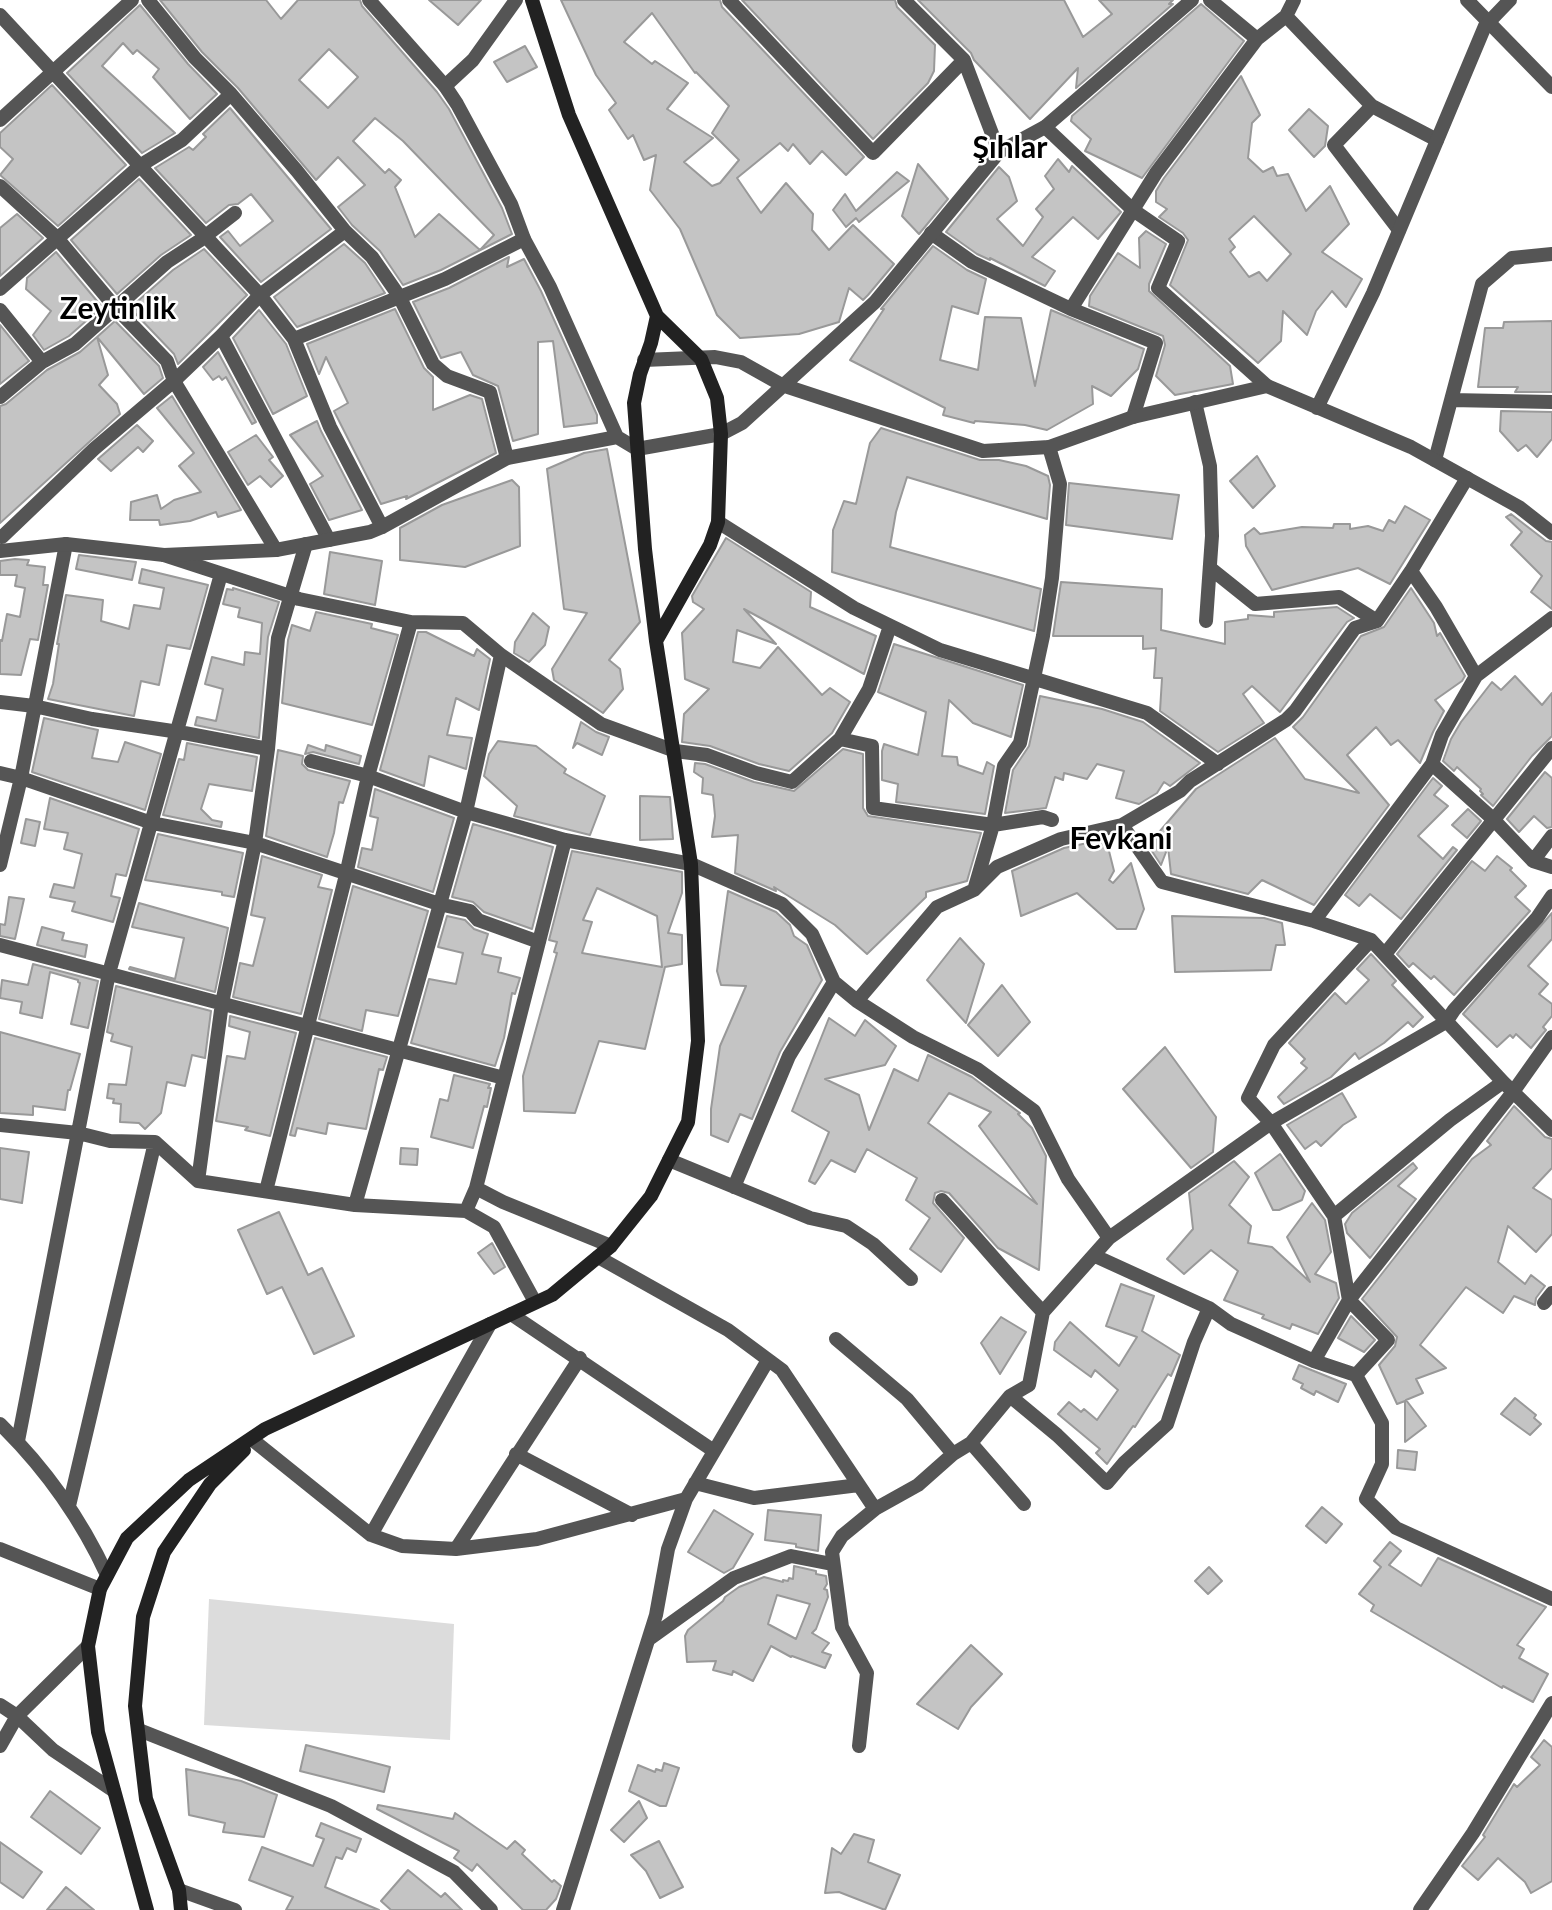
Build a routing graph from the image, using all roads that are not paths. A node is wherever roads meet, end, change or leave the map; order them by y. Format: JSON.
{"nodes":[{"id":1,"x":132,"y":0,"type":"edge"},
{"id":2,"x":148,"y":0,"type":"edge"},
{"id":3,"x":369,"y":0,"type":"edge"},
{"id":4,"x":516,"y":0,"type":"edge"},
{"id":5,"x":533,"y":0,"type":"edge"},
{"id":6,"x":729,"y":0,"type":"edge"},
{"id":7,"x":904,"y":0,"type":"edge"},
{"id":8,"x":1192,"y":0,"type":"edge"},
{"id":9,"x":1210,"y":0,"type":"edge"},
{"id":10,"x":1294,"y":0,"type":"edge"},
{"id":11,"x":1467,"y":0,"type":"edge"},
{"id":12,"x":1510,"y":0,"type":"edge"},
{"id":13,"x":0,"y":15,"type":"edge"},
{"id":14,"x":1286,"y":16,"type":"junction"},
{"id":15,"x":1488,"y":23,"type":"junction"},
{"id":16,"x":1257,"y":39,"type":"junction"},
{"id":17,"x":964,"y":60,"type":"junction"},
{"id":18,"x":51,"y":73,"type":"junction"},
{"id":19,"x":445,"y":86,"type":"junction"},
{"id":20,"x":1552,"y":87,"type":"edge"},
{"id":21,"x":231,"y":94,"type":"junction"},
{"id":22,"x":1372,"y":106,"type":"junction"},
{"id":23,"x":0,"y":120,"type":"edge"},
{"id":24,"x":1045,"y":127,"type":"junction"},
{"id":25,"x":1437,"y":140,"type":"junction"},
{"id":26,"x":999,"y":152,"type":"junction"},
{"id":27,"x":141,"y":165,"type":"junction"},
{"id":28,"x":0,"y":186,"type":"edge"},
{"id":29,"x":1133,"y":210,"type":"junction"},
{"id":30,"x":235,"y":213,"type":"dead end"},
{"id":31,"x":1399,"y":230,"type":"junction"},
{"id":32,"x":345,"y":231,"type":"junction"},
{"id":33,"x":931,"y":233,"type":"junction"},
{"id":34,"x":205,"y":236,"type":"junction"},
{"id":35,"x":57,"y":238,"type":"junction"},
{"id":36,"x":524,"y":239,"type":"junction"},
{"id":37,"x":1552,"y":254,"type":"edge"},
{"id":38,"x":0,"y":289,"type":"edge"},
{"id":39,"x":260,"y":295,"type":"junction"},
{"id":40,"x":399,"y":296,"type":"junction"},
{"id":41,"x":115,"y":307,"type":"junction"},
{"id":42,"x":1071,"y":309,"type":"junction"},
{"id":43,"x":0,"y":310,"type":"edge"},
{"id":44,"x":657,"y":316,"type":"junction"},
{"id":45,"x":221,"y":336,"type":"junction"},
{"id":46,"x":295,"y":339,"type":"junction"},
{"id":47,"x":701,"y":359,"type":"junction"},
{"id":48,"x":644,"y":360,"type":"junction"},
{"id":49,"x":42,"y":362,"type":"junction"},
{"id":50,"x":174,"y":381,"type":"junction"},
{"id":51,"x":782,"y":385,"type":"junction"},
{"id":52,"x":1267,"y":386,"type":"junction"},
{"id":53,"x":0,"y":397,"type":"edge"},
{"id":54,"x":1451,"y":400,"type":"junction"},
{"id":55,"x":1195,"y":401,"type":"junction"},
{"id":56,"x":1552,"y":402,"type":"edge"},
{"id":57,"x":1317,"y":408,"type":"junction"},
{"id":58,"x":1133,"y":417,"type":"junction"},
{"id":59,"x":721,"y":434,"type":"junction"},
{"id":60,"x":617,"y":437,"type":"junction"},
{"id":61,"x":1049,"y":447,"type":"junction"},
{"id":62,"x":637,"y":449,"type":"junction"},
{"id":63,"x":507,"y":458,"type":"junction"},
{"id":64,"x":1435,"y":460,"type":"junction"},
{"id":65,"x":1467,"y":478,"type":"junction"},
{"id":66,"x":718,"y":522,"type":"junction"},
{"id":67,"x":382,"y":527,"type":"junction"},
{"id":68,"x":1552,"y":533,"type":"edge"},
{"id":69,"x":0,"y":540,"type":"edge"},
{"id":70,"x":329,"y":540,"type":"junction"},
{"id":71,"x":66,"y":544,"type":"junction"},
{"id":72,"x":306,"y":544,"type":"junction"},
{"id":73,"x":276,"y":550,"type":"junction"},
{"id":74,"x":163,"y":555,"type":"junction"},
{"id":75,"x":1210,"y":568,"type":"junction"},
{"id":76,"x":1411,"y":571,"type":"junction"},
{"id":77,"x":221,"y":574,"type":"junction"},
{"id":78,"x":289,"y":596,"type":"junction"},
{"id":79,"x":1552,"y":618,"type":"edge"},
{"id":80,"x":1206,"y":621,"type":"dead end"},
{"id":81,"x":1377,"y":621,"type":"junction"},
{"id":82,"x":411,"y":622,"type":"junction"},
{"id":83,"x":890,"y":626,"type":"junction"},
{"id":84,"x":656,"y":641,"type":"junction"},
{"id":85,"x":501,"y":656,"type":"junction"},
{"id":86,"x":1476,"y":676,"type":"junction"},
{"id":87,"x":1035,"y":678,"type":"junction"},
{"id":88,"x":0,"y":702,"type":"edge"},
{"id":89,"x":34,"y":706,"type":"junction"},
{"id":90,"x":178,"y":732,"type":"junction"},
{"id":91,"x":839,"y":739,"type":"junction"},
{"id":92,"x":1552,"y":748,"type":"edge"},
{"id":93,"x":268,"y":749,"type":"junction"},
{"id":94,"x":675,"y":751,"type":"junction"},
{"id":95,"x":311,"y":761,"type":"dead end"},
{"id":96,"x":1218,"y":764,"type":"junction"},
{"id":97,"x":1432,"y":764,"type":"junction"},
{"id":98,"x":0,"y":773,"type":"edge"},
{"id":99,"x":368,"y":776,"type":"junction"},
{"id":100,"x":21,"y":778,"type":"junction"},
{"id":101,"x":466,"y":812,"type":"junction"},
{"id":102,"x":1493,"y":819,"type":"junction"},
{"id":103,"x":1052,"y":820,"type":"dead end"},
{"id":104,"x":152,"y":823,"type":"junction"},
{"id":105,"x":993,"y":825,"type":"junction"},
{"id":106,"x":1122,"y":825,"type":"junction"},
{"id":107,"x":1552,"y":836,"type":"edge"},
{"id":108,"x":565,"y":840,"type":"junction"},
{"id":109,"x":255,"y":843,"type":"junction"},
{"id":110,"x":1533,"y":861,"type":"junction"},
{"id":111,"x":691,"y":864,"type":"junction"},
{"id":112,"x":0,"y":865,"type":"edge"},
{"id":113,"x":1552,"y":867,"type":"edge"},
{"id":114,"x":346,"y":875,"type":"junction"},
{"id":115,"x":974,"y":890,"type":"junction"},
{"id":116,"x":1552,"y":896,"type":"edge"},
{"id":117,"x":439,"y":904,"type":"junction"},
{"id":118,"x":1314,"y":921,"type":"junction"},
{"id":119,"x":1371,"y":940,"type":"junction"},
{"id":120,"x":539,"y":942,"type":"junction"},
{"id":121,"x":0,"y":945,"type":"edge"},
{"id":122,"x":1385,"y":954,"type":"junction"},
{"id":123,"x":109,"y":974,"type":"junction"},
{"id":124,"x":834,"y":982,"type":"junction"},
{"id":125,"x":856,"y":1001,"type":"junction"},
{"id":126,"x":222,"y":1003,"type":"junction"},
{"id":127,"x":1446,"y":1022,"type":"junction"},
{"id":128,"x":307,"y":1026,"type":"junction"},
{"id":129,"x":1552,"y":1037,"type":"edge"},
{"id":130,"x":397,"y":1049,"type":"junction"},
{"id":131,"x":504,"y":1078,"type":"junction"},
{"id":132,"x":1508,"y":1087,"type":"junction"},
{"id":133,"x":1271,"y":1123,"type":"junction"},
{"id":134,"x":0,"y":1125,"type":"edge"},
{"id":135,"x":1552,"y":1130,"type":"edge"},
{"id":136,"x":78,"y":1133,"type":"junction"},
{"id":137,"x":155,"y":1142,"type":"junction"},
{"id":138,"x":669,"y":1160,"type":"junction"},
{"id":139,"x":198,"y":1181,"type":"junction"},
{"id":140,"x":734,"y":1187,"type":"junction"},
{"id":141,"x":477,"y":1188,"type":"junction"},
{"id":142,"x":265,"y":1191,"type":"junction"},
{"id":143,"x":942,"y":1200,"type":"dead end"},
{"id":144,"x":355,"y":1205,"type":"junction"},
{"id":145,"x":466,"y":1211,"type":"junction"},
{"id":146,"x":1334,"y":1216,"type":"junction"},
{"id":147,"x":1109,"y":1238,"type":"junction"},
{"id":148,"x":611,"y":1246,"type":"junction"},
{"id":149,"x":1095,"y":1256,"type":"junction"},
{"id":150,"x":598,"y":1257,"type":"junction"},
{"id":151,"x":911,"y":1279,"type":"dead end"},
{"id":152,"x":1349,"y":1300,"type":"junction"},
{"id":153,"x":535,"y":1303,"type":"junction"},
{"id":154,"x":1209,"y":1308,"type":"junction"},
{"id":155,"x":1043,"y":1312,"type":"junction"},
{"id":156,"x":511,"y":1314,"type":"junction"},
{"id":157,"x":490,"y":1324,"type":"junction"},
{"id":158,"x":836,"y":1339,"type":"dead end"},
{"id":159,"x":580,"y":1358,"type":"junction"},
{"id":160,"x":768,"y":1360,"type":"junction"},
{"id":161,"x":1314,"y":1361,"type":"junction"},
{"id":162,"x":1356,"y":1375,"type":"junction"},
{"id":163,"x":1010,"y":1396,"type":"junction"},
{"id":164,"x":0,"y":1424,"type":"edge"},
{"id":165,"x":265,"y":1429,"type":"junction"},
{"id":166,"x":18,"y":1441,"type":"junction"},
{"id":167,"x":254,"y":1441,"type":"junction"},
{"id":168,"x":971,"y":1443,"type":"junction"},
{"id":169,"x":714,"y":1451,"type":"junction"},
{"id":170,"x":516,"y":1454,"type":"junction"},
{"id":171,"x":953,"y":1454,"type":"junction"},
{"id":172,"x":695,"y":1483,"type":"junction"},
{"id":173,"x":859,"y":1485,"type":"junction"},
{"id":174,"x":686,"y":1499,"type":"junction"},
{"id":175,"x":1024,"y":1504,"type":"dead end"},
{"id":176,"x":69,"y":1506,"type":"junction"},
{"id":177,"x":875,"y":1509,"type":"junction"},
{"id":178,"x":632,"y":1515,"type":"junction"},
{"id":179,"x":371,"y":1535,"type":"junction"},
{"id":180,"x":0,"y":1549,"type":"edge"},
{"id":181,"x":456,"y":1549,"type":"junction"},
{"id":182,"x":832,"y":1564,"type":"junction"},
{"id":183,"x":107,"y":1575,"type":"junction"},
{"id":184,"x":100,"y":1589,"type":"junction"},
{"id":185,"x":1552,"y":1600,"type":"edge"},
{"id":186,"x":649,"y":1639,"type":"junction"},
{"id":187,"x":88,"y":1646,"type":"junction"},
{"id":188,"x":1552,"y":1703,"type":"edge"},
{"id":189,"x":0,"y":1705,"type":"edge"},
{"id":190,"x":17,"y":1716,"type":"junction"},
{"id":191,"x":139,"y":1730,"type":"junction"},
{"id":192,"x":0,"y":1746,"type":"edge"},
{"id":193,"x":859,"y":1746,"type":"dead end"},
{"id":194,"x":114,"y":1791,"type":"junction"},
{"id":195,"x":179,"y":1890,"type":"junction"},
{"id":196,"x":147,"y":1910,"type":"edge"},
{"id":197,"x":181,"y":1910,"type":"edge"},
{"id":198,"x":235,"y":1910,"type":"edge"},
{"id":199,"x":491,"y":1910,"type":"edge"},
{"id":200,"x":563,"y":1910,"type":"edge"},
{"id":201,"x":1420,"y":1910,"type":"edge"}],
"edges":[{"from":1,"to":18,"type":"street"},
{"from":2,"to":21,"type":"street"},
{"from":3,"to":19,"type":"street"},
{"from":4,"to":19,"type":"street"},
{"from":5,"to":44,"type":"main road"},
{"from":6,"to":17,"type":"street"},
{"from":7,"to":17,"type":"street"},
{"from":8,"to":24,"type":"street"},
{"from":9,"to":16,"type":"street"},
{"from":10,"to":14,"type":"street"},
{"from":11,"to":15,"type":"street"},
{"from":12,"to":15,"type":"street"},
{"from":13,"to":18,"type":"street"},
{"from":14,"to":16,"type":"street"},
{"from":14,"to":22,"type":"street"},
{"from":15,"to":20,"type":"street"},
{"from":15,"to":25,"type":"street"},
{"from":16,"to":29,"type":"street"},
{"from":17,"to":26,"type":"street"},
{"from":18,"to":23,"type":"street"},
{"from":18,"to":27,"type":"street"},
{"from":19,"to":36,"type":"street"},
{"from":21,"to":27,"type":"street"},
{"from":21,"to":32,"type":"street"},
{"from":22,"to":25,"type":"street"},
{"from":22,"to":31,"type":"street"},
{"from":24,"to":26,"type":"street"},
{"from":24,"to":29,"type":"street"},
{"from":25,"to":31,"type":"street"},
{"from":26,"to":33,"type":"street"},
{"from":27,"to":34,"type":"street"},
{"from":27,"to":35,"type":"street"},
{"from":28,"to":35,"type":"street"},
{"from":29,"to":42,"type":"street"},
{"from":29,"to":52,"type":"street"},
{"from":30,"to":34,"type":"street"},
{"from":31,"to":57,"type":"street"},
{"from":32,"to":39,"type":"street"},
{"from":32,"to":40,"type":"street"},
{"from":33,"to":42,"type":"street"},
{"from":33,"to":51,"type":"street"},
{"from":34,"to":39,"type":"street"},
{"from":34,"to":41,"type":"street"},
{"from":35,"to":38,"type":"street"},
{"from":35,"to":41,"type":"street"},
{"from":36,"to":40,"type":"street"},
{"from":36,"to":60,"type":"street"},
{"from":37,"to":54,"type":"street"},
{"from":39,"to":45,"type":"street"},
{"from":39,"to":46,"type":"street"},
{"from":40,"to":46,"type":"street"},
{"from":40,"to":63,"type":"street"},
{"from":41,"to":49,"type":"street"},
{"from":41,"to":50,"type":"street"},
{"from":42,"to":58,"type":"street"},
{"from":43,"to":49,"type":"street"},
{"from":44,"to":47,"type":"main road"},
{"from":44,"to":48,"type":"main road"},
{"from":45,"to":50,"type":"street"},
{"from":45,"to":70,"type":"street"},
{"from":46,"to":67,"type":"street"},
{"from":47,"to":48,"type":"street"},
{"from":47,"to":51,"type":"street"},
{"from":47,"to":59,"type":"main road"},
{"from":48,"to":62,"type":"main road"},
{"from":49,"to":53,"type":"street"},
{"from":50,"to":69,"type":"street"},
{"from":50,"to":73,"type":"street"},
{"from":51,"to":59,"type":"street"},
{"from":51,"to":61,"type":"street"},
{"from":52,"to":55,"type":"street"},
{"from":52,"to":57,"type":"street"},
{"from":54,"to":56,"type":"street"},
{"from":54,"to":64,"type":"street"},
{"from":55,"to":58,"type":"street"},
{"from":55,"to":75,"type":"street"},
{"from":57,"to":64,"type":"street"},
{"from":58,"to":61,"type":"street"},
{"from":59,"to":62,"type":"street"},
{"from":59,"to":66,"type":"main road"},
{"from":60,"to":62,"type":"street"},
{"from":60,"to":63,"type":"street"},
{"from":61,"to":87,"type":"street"},
{"from":62,"to":84,"type":"main road"},
{"from":63,"to":67,"type":"street"},
{"from":64,"to":65,"type":"street"},
{"from":65,"to":68,"type":"street"},
{"from":65,"to":76,"type":"street"},
{"from":66,"to":83,"type":"street"},
{"from":66,"to":84,"type":"main road"},
{"from":67,"to":70,"type":"street"},
{"from":69,"to":71,"type":"street"},
{"from":70,"to":72,"type":"street"},
{"from":71,"to":74,"type":"street"},
{"from":71,"to":89,"type":"street"},
{"from":72,"to":73,"type":"street"},
{"from":72,"to":78,"type":"street"},
{"from":73,"to":74,"type":"street"},
{"from":74,"to":77,"type":"street"},
{"from":75,"to":80,"type":"street"},
{"from":75,"to":81,"type":"street"},
{"from":76,"to":81,"type":"street"},
{"from":76,"to":86,"type":"street"},
{"from":77,"to":78,"type":"street"},
{"from":77,"to":90,"type":"street"},
{"from":78,"to":82,"type":"street"},
{"from":78,"to":93,"type":"street"},
{"from":79,"to":86,"type":"street"},
{"from":81,"to":96,"type":"street"},
{"from":82,"to":85,"type":"street"},
{"from":82,"to":99,"type":"street"},
{"from":83,"to":87,"type":"street"},
{"from":83,"to":91,"type":"street"},
{"from":84,"to":94,"type":"main road"},
{"from":85,"to":94,"type":"street"},
{"from":85,"to":101,"type":"street"},
{"from":86,"to":97,"type":"street"},
{"from":87,"to":96,"type":"street"},
{"from":87,"to":105,"type":"street"},
{"from":88,"to":89,"type":"street"},
{"from":89,"to":90,"type":"street"},
{"from":89,"to":100,"type":"street"},
{"from":90,"to":93,"type":"street"},
{"from":90,"to":104,"type":"street"},
{"from":91,"to":94,"type":"street"},
{"from":91,"to":105,"type":"street"},
{"from":92,"to":102,"type":"street"},
{"from":93,"to":109,"type":"street"},
{"from":94,"to":111,"type":"main road"},
{"from":95,"to":99,"type":"street"},
{"from":96,"to":106,"type":"street"},
{"from":97,"to":102,"type":"street"},
{"from":97,"to":118,"type":"street"},
{"from":98,"to":100,"type":"street"},
{"from":99,"to":101,"type":"street"},
{"from":99,"to":114,"type":"street"},
{"from":100,"to":104,"type":"street"},
{"from":100,"to":112,"type":"street"},
{"from":101,"to":108,"type":"street"},
{"from":101,"to":117,"type":"street"},
{"from":102,"to":110,"type":"street"},
{"from":102,"to":122,"type":"street"},
{"from":103,"to":105,"type":"street"},
{"from":104,"to":109,"type":"street"},
{"from":104,"to":123,"type":"street"},
{"from":105,"to":115,"type":"street"},
{"from":106,"to":115,"type":"street"},
{"from":106,"to":118,"type":"street"},
{"from":107,"to":110,"type":"street"},
{"from":108,"to":111,"type":"street"},
{"from":108,"to":120,"type":"street"},
{"from":109,"to":114,"type":"street"},
{"from":109,"to":126,"type":"street"},
{"from":110,"to":113,"type":"street"},
{"from":111,"to":124,"type":"street"},
{"from":111,"to":138,"type":"main road"},
{"from":114,"to":117,"type":"street"},
{"from":114,"to":128,"type":"street"},
{"from":115,"to":125,"type":"street"},
{"from":116,"to":127,"type":"street"},
{"from":117,"to":120,"type":"street"},
{"from":117,"to":130,"type":"street"},
{"from":118,"to":119,"type":"street"},
{"from":119,"to":122,"type":"street"},
{"from":119,"to":133,"type":"street"},
{"from":120,"to":131,"type":"street"},
{"from":121,"to":123,"type":"street"},
{"from":122,"to":127,"type":"street"},
{"from":123,"to":126,"type":"street"},
{"from":123,"to":136,"type":"street"},
{"from":124,"to":125,"type":"street"},
{"from":124,"to":140,"type":"street"},
{"from":125,"to":147,"type":"street"},
{"from":126,"to":128,"type":"street"},
{"from":126,"to":139,"type":"street"},
{"from":127,"to":132,"type":"street"},
{"from":127,"to":133,"type":"street"},
{"from":128,"to":130,"type":"street"},
{"from":128,"to":142,"type":"street"},
{"from":129,"to":132,"type":"street"},
{"from":130,"to":131,"type":"street"},
{"from":130,"to":144,"type":"street"},
{"from":131,"to":141,"type":"street"},
{"from":132,"to":135,"type":"street"},
{"from":132,"to":146,"type":"street"},
{"from":132,"to":152,"type":"street"},
{"from":133,"to":146,"type":"street"},
{"from":133,"to":147,"type":"street"},
{"from":134,"to":136,"type":"street"},
{"from":136,"to":137,"type":"street"},
{"from":136,"to":166,"type":"street"},
{"from":137,"to":139,"type":"street"},
{"from":137,"to":176,"type":"street"},
{"from":138,"to":140,"type":"street"},
{"from":138,"to":148,"type":"main road"},
{"from":139,"to":142,"type":"street"},
{"from":140,"to":151,"type":"street"},
{"from":141,"to":145,"type":"street"},
{"from":141,"to":148,"type":"street"},
{"from":142,"to":144,"type":"street"},
{"from":143,"to":155,"type":"street"},
{"from":144,"to":145,"type":"street"},
{"from":145,"to":153,"type":"street"},
{"from":146,"to":152,"type":"street"},
{"from":147,"to":149,"type":"street"},
{"from":148,"to":150,"type":"main road"},
{"from":149,"to":154,"type":"street"},
{"from":149,"to":155,"type":"street"},
{"from":150,"to":153,"type":"main road"},
{"from":150,"to":160,"type":"street"},
{"from":152,"to":161,"type":"street"},
{"from":152,"to":162,"type":"street"},
{"from":153,"to":156,"type":"main road"},
{"from":154,"to":161,"type":"street"},
{"from":154,"to":163,"type":"street"},
{"from":155,"to":163,"type":"street"},
{"from":156,"to":157,"type":"main road"},
{"from":156,"to":159,"type":"street"},
{"from":157,"to":165,"type":"main road"},
{"from":157,"to":179,"type":"street"},
{"from":158,"to":171,"type":"street"},
{"from":159,"to":169,"type":"street"},
{"from":159,"to":170,"type":"street"},
{"from":160,"to":169,"type":"street"},
{"from":160,"to":173,"type":"street"},
{"from":161,"to":162,"type":"street"},
{"from":162,"to":185,"type":"street"},
{"from":163,"to":168,"type":"street"},
{"from":164,"to":166,"type":"street"},
{"from":165,"to":167,"type":"main road"},
{"from":165,"to":183,"type":"main road"},
{"from":166,"to":176,"type":"street"},
{"from":167,"to":179,"type":"street"},
{"from":167,"to":191,"type":"main road"},
{"from":168,"to":171,"type":"street"},
{"from":168,"to":175,"type":"street"},
{"from":169,"to":172,"type":"street"},
{"from":170,"to":178,"type":"street"},
{"from":170,"to":181,"type":"street"},
{"from":171,"to":177,"type":"street"},
{"from":172,"to":173,"type":"street"},
{"from":172,"to":174,"type":"street"},
{"from":173,"to":177,"type":"street"},
{"from":174,"to":178,"type":"street"},
{"from":174,"to":186,"type":"street"},
{"from":176,"to":183,"type":"street"},
{"from":177,"to":182,"type":"street"},
{"from":178,"to":181,"type":"street"},
{"from":179,"to":181,"type":"street"},
{"from":180,"to":184,"type":"street"},
{"from":182,"to":186,"type":"street"},
{"from":182,"to":193,"type":"street"},
{"from":183,"to":184,"type":"main road"},
{"from":184,"to":187,"type":"main road"},
{"from":186,"to":200,"type":"street"},
{"from":187,"to":190,"type":"street"},
{"from":187,"to":194,"type":"main road"},
{"from":188,"to":201,"type":"street"},
{"from":189,"to":190,"type":"street"},
{"from":190,"to":192,"type":"street"},
{"from":190,"to":194,"type":"street"},
{"from":191,"to":195,"type":"main road"},
{"from":191,"to":199,"type":"street"},
{"from":194,"to":196,"type":"main road"},
{"from":195,"to":197,"type":"main road"},
{"from":195,"to":198,"type":"street"}]}
